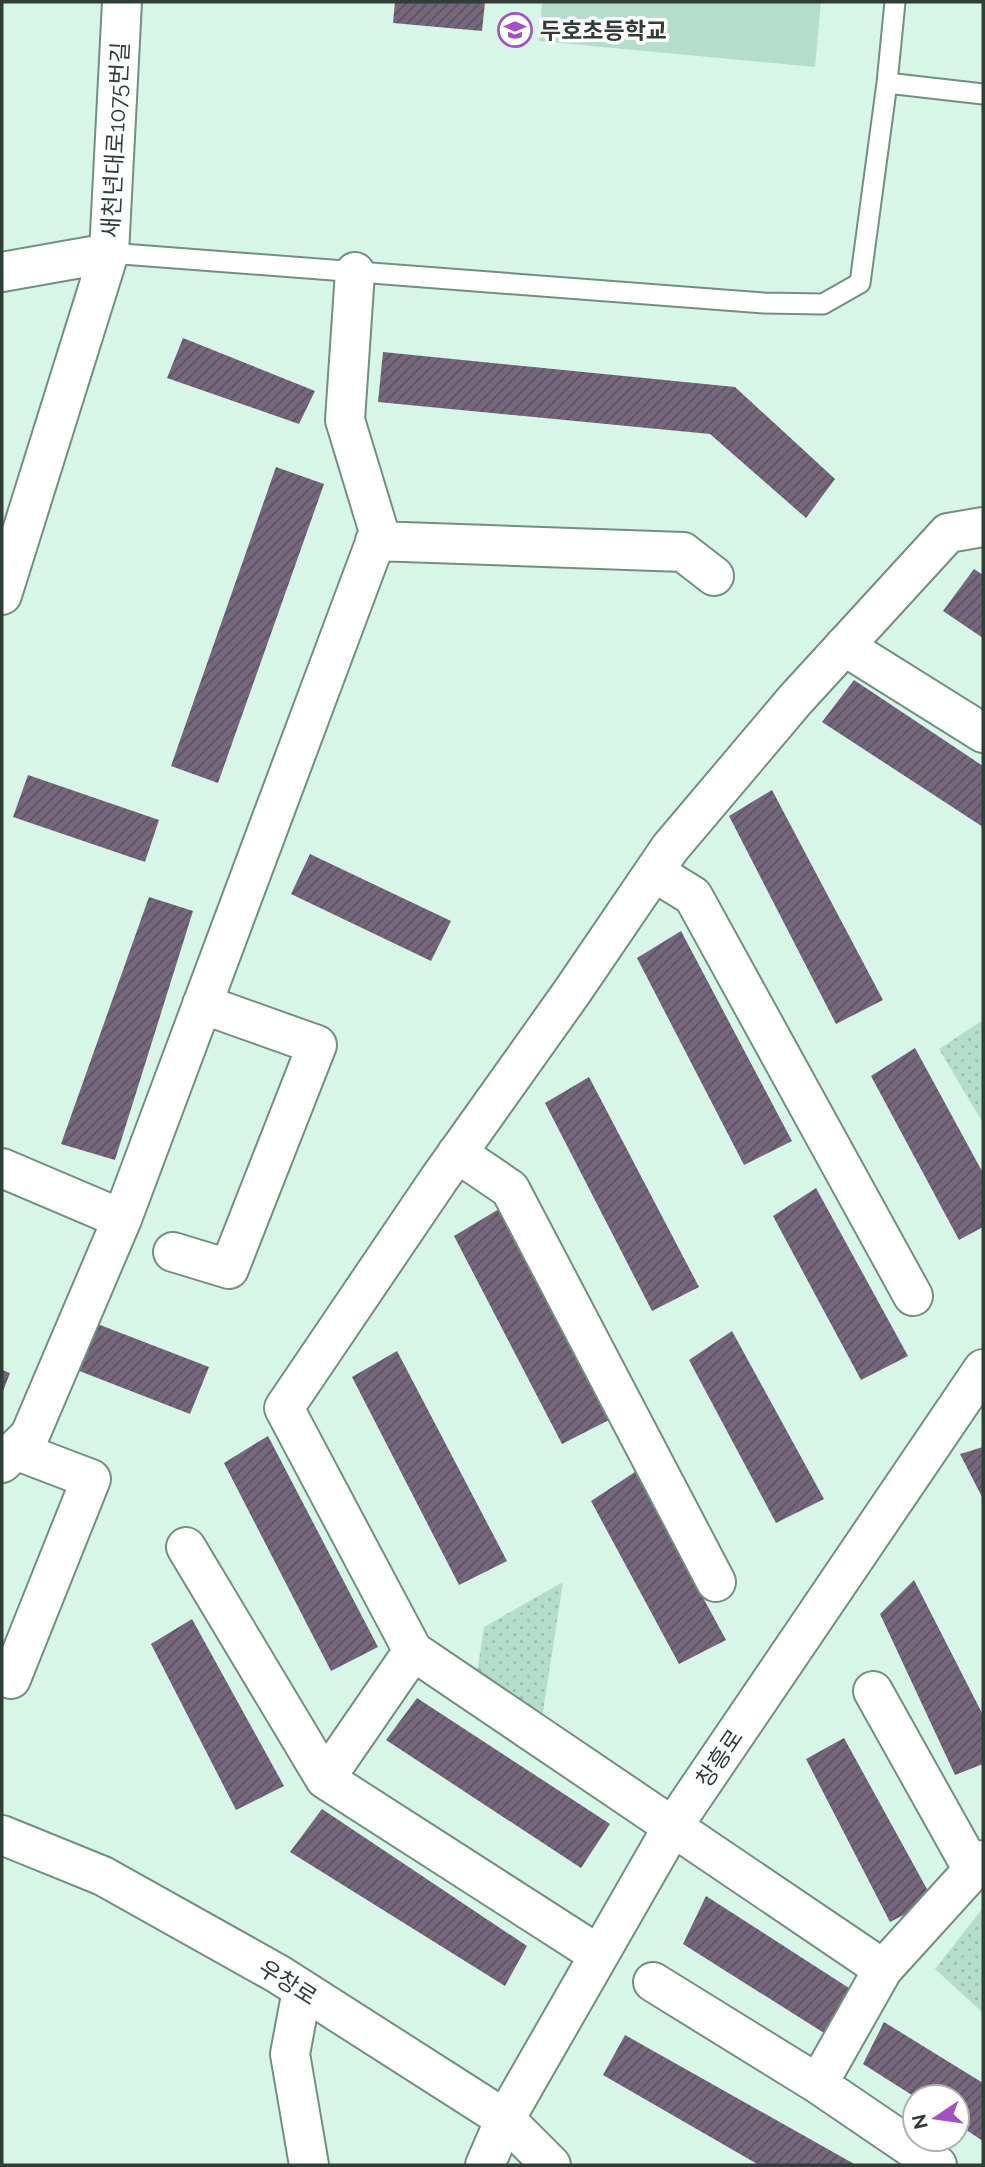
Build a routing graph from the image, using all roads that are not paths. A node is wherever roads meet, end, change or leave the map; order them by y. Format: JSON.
{"nodes":[{"id":1,"x":122,"y":2,"type":"edge"},
{"id":2,"x":895,"y":2,"type":"edge"},
{"id":3,"x":887,"y":83,"type":"junction"},
{"id":4,"x":983,"y":94,"type":"edge"},
{"id":5,"x":109,"y":253,"type":"junction"},
{"id":6,"x":2,"y":272,"type":"edge"},
{"id":7,"x":355,"y":272,"type":"junction"},
{"id":8,"x":983,"y":527,"type":"edge"},
{"id":9,"x":375,"y":541,"type":"junction"},
{"id":10,"x":714,"y":576,"type":"dead end"},
{"id":11,"x":2,"y":595,"type":"edge"},
{"id":12,"x":844,"y":646,"type":"junction"},
{"id":13,"x":983,"y":733,"type":"edge"},
{"id":14,"x":654,"y":872,"type":"junction"},
{"id":15,"x":202,"y":1004,"type":"junction"},
{"id":16,"x":457,"y":1153,"type":"junction"},
{"id":17,"x":2,"y":1168,"type":"edge"},
{"id":18,"x":121,"y":1219,"type":"junction"},
{"id":19,"x":173,"y":1252,"type":"dead end"},
{"id":20,"x":913,"y":1296,"type":"dead end"},
{"id":21,"x":983,"y":1368,"type":"edge"},
{"id":22,"x":8,"y":1457,"type":"edge"},
{"id":23,"x":186,"y":1546,"type":"dead end"},
{"id":24,"x":716,"y":1582,"type":"dead end"},
{"id":25,"x":413,"y":1651,"type":"junction"},
{"id":26,"x":2,"y":1676,"type":"edge"},
{"id":27,"x":873,"y":1691,"type":"dead end"},
{"id":28,"x":325,"y":1779,"type":"junction"},
{"id":29,"x":673,"y":1826,"type":"junction"},
{"id":30,"x":2,"y":1835,"type":"edge"},
{"id":31,"x":978,"y":1865,"type":"edge"},
{"id":32,"x":599,"y":1955,"type":"junction"},
{"id":33,"x":883,"y":1969,"type":"junction"},
{"id":34,"x":653,"y":1982,"type":"dead end"},
{"id":35,"x":302,"y":1990,"type":"junction"},
{"id":36,"x":818,"y":2084,"type":"junction"},
{"id":37,"x":505,"y":2119,"type":"junction"},
{"id":38,"x":309,"y":2165,"type":"edge"},
{"id":39,"x":485,"y":2165,"type":"edge"},
{"id":40,"x":551,"y":2165,"type":"edge"},
{"id":41,"x":937,"y":2165,"type":"edge"}],
"edges":[{"from":1,"to":5,"type":"street","name":"새천년대로1075번길"},
{"from":2,"to":3,"type":"lane"},
{"from":3,"to":4,"type":"lane"},
{"from":3,"to":7,"type":"lane"},
{"from":5,"to":6,"type":"street","name":"새천년대로1075번길"},
{"from":5,"to":7,"type":"lane"},
{"from":5,"to":11,"type":"street"},
{"from":7,"to":9,"type":"street"},
{"from":8,"to":12,"type":"street"},
{"from":9,"to":10,"type":"street"},
{"from":9,"to":15,"type":"street"},
{"from":12,"to":13,"type":"street"},
{"from":12,"to":14,"type":"street"},
{"from":14,"to":16,"type":"street"},
{"from":14,"to":20,"type":"street"},
{"from":15,"to":18,"type":"street"},
{"from":15,"to":19,"type":"street"},
{"from":16,"to":24,"type":"street"},
{"from":16,"to":25,"type":"street"},
{"from":17,"to":18,"type":"street"},
{"from":18,"to":22,"type":"street"},
{"from":21,"to":29,"type":"street","name":"창흥로"},
{"from":22,"to":26,"type":"street"},
{"from":23,"to":28,"type":"street"},
{"from":25,"to":28,"type":"street"},
{"from":25,"to":29,"type":"street"},
{"from":27,"to":31,"type":"street"},
{"from":28,"to":32,"type":"street"},
{"from":29,"to":32,"type":"street","name":"창흥로"},
{"from":29,"to":33,"type":"street"},
{"from":30,"to":35,"type":"street","name":"우창로"},
{"from":31,"to":33,"type":"street"},
{"from":32,"to":37,"type":"street","name":"창흥로"},
{"from":33,"to":36,"type":"street"},
{"from":34,"to":36,"type":"street"},
{"from":35,"to":37,"type":"street","name":"우창로"},
{"from":35,"to":38,"type":"street"},
{"from":36,"to":41,"type":"street"},
{"from":37,"to":39,"type":"street","name":"창흥로"},
{"from":37,"to":40,"type":"street","name":"우창로"}]}
